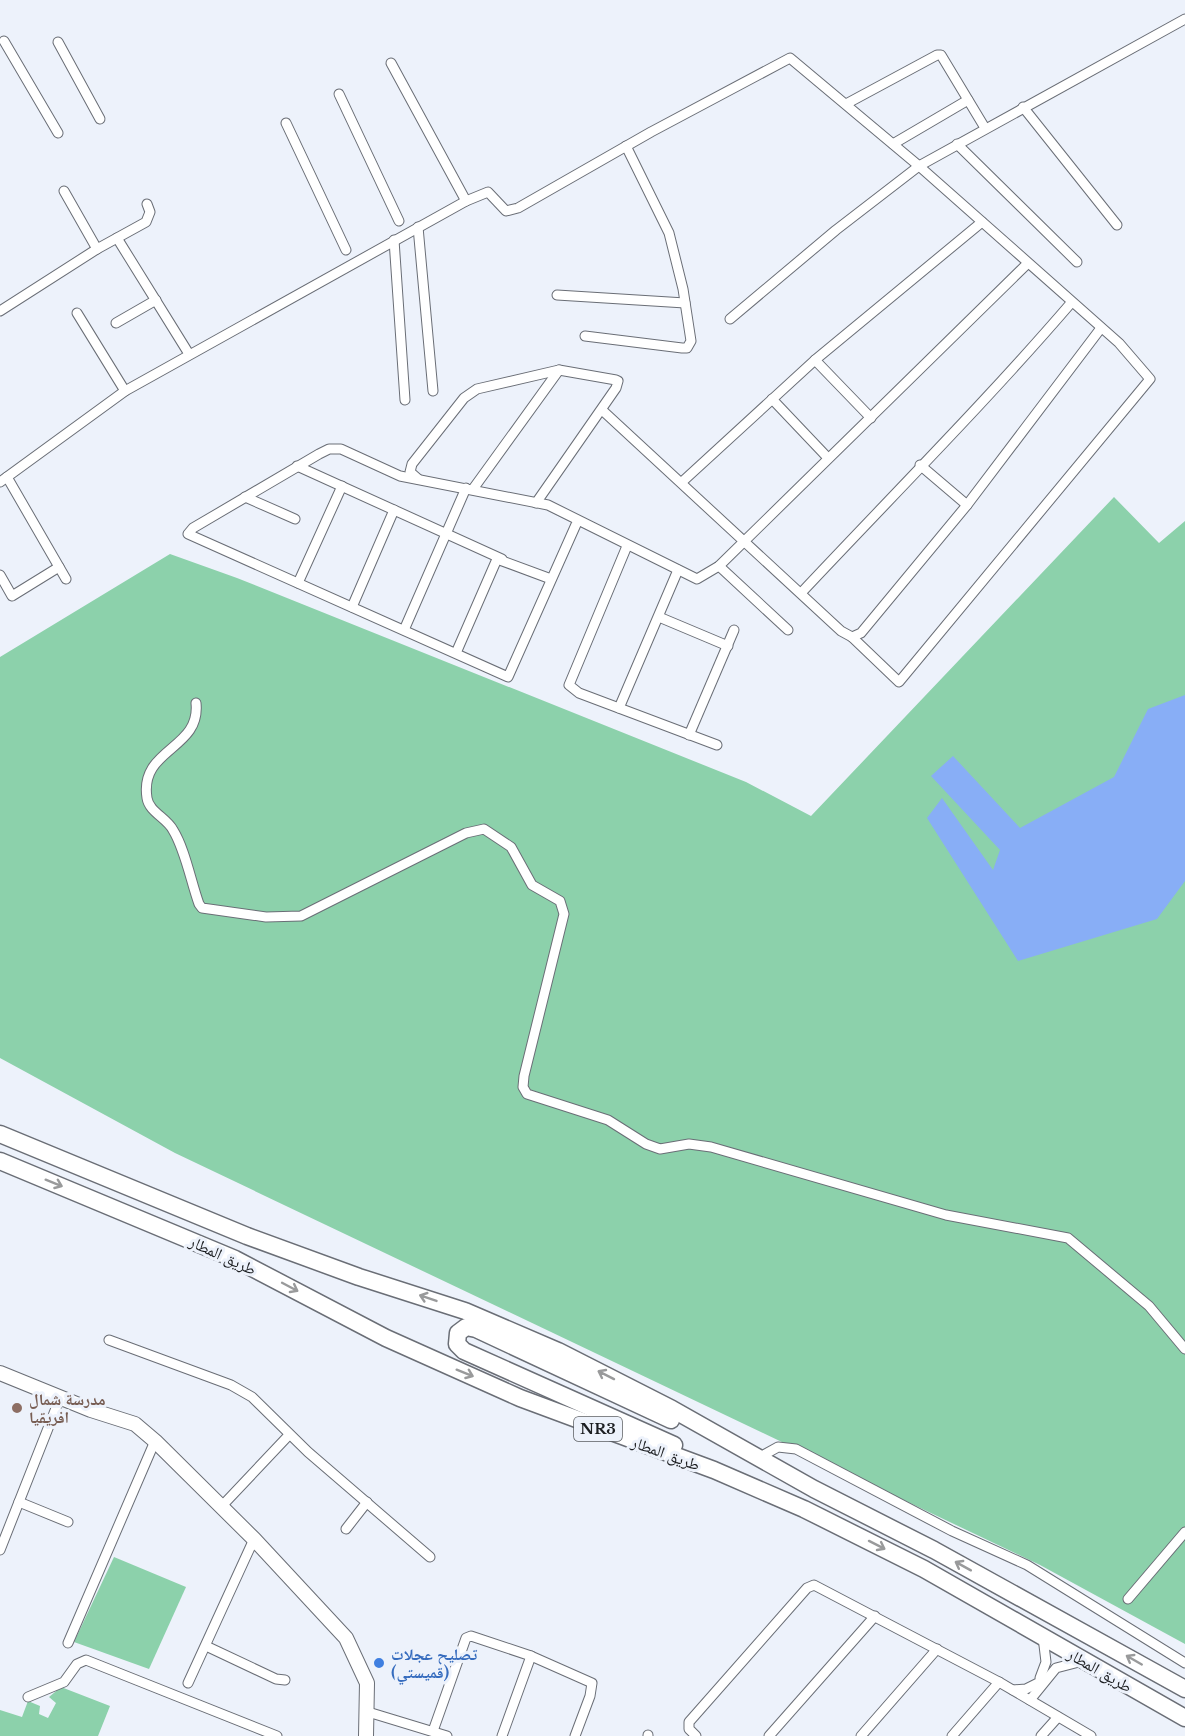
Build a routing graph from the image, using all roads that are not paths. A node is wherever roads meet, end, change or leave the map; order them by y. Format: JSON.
{"nodes":[{"id":1,"x":1185,"y":19,"type":"edge"},
{"id":2,"x":4,"y":41,"type":"dead end"},
{"id":3,"x":58,"y":42,"type":"dead end"},
{"id":4,"x":391,"y":63,"type":"dead end"},
{"id":5,"x":339,"y":94,"type":"dead end"},
{"id":6,"x":968,"y":100,"type":"junction"},
{"id":7,"x":846,"y":104,"type":"junction"},
{"id":8,"x":1023,"y":107,"type":"junction"},
{"id":9,"x":100,"y":119,"type":"dead end"},
{"id":10,"x":286,"y":123,"type":"dead end"},
{"id":11,"x":985,"y":128,"type":"junction"},
{"id":12,"x":58,"y":133,"type":"dead end"},
{"id":13,"x":893,"y":144,"type":"junction"},
{"id":14,"x":957,"y":144,"type":"junction"},
{"id":15,"x":626,"y":146,"type":"junction"},
{"id":16,"x":919,"y":166,"type":"junction"},
{"id":17,"x":64,"y":191,"type":"dead end"},
{"id":18,"x":466,"y":201,"type":"junction"},
{"id":19,"x":147,"y":204,"type":"dead end"},
{"id":20,"x":399,"y":221,"type":"dead end"},
{"id":21,"x":982,"y":222,"type":"junction"},
{"id":22,"x":1117,"y":225,"type":"dead end"},
{"id":23,"x":418,"y":227,"type":"junction"},
{"id":24,"x":117,"y":238,"type":"junction"},
{"id":25,"x":394,"y":240,"type":"junction"},
{"id":26,"x":97,"y":249,"type":"junction"},
{"id":27,"x":346,"y":250,"type":"dead end"},
{"id":28,"x":1077,"y":262,"type":"dead end"},
{"id":29,"x":1027,"y":264,"type":"junction"},
{"id":30,"x":557,"y":295,"type":"dead end"},
{"id":31,"x":156,"y":300,"type":"junction"},
{"id":32,"x":686,"y":303,"type":"junction"},
{"id":33,"x":1071,"y":303,"type":"junction"},
{"id":34,"x":0,"y":311,"type":"edge"},
{"id":35,"x":77,"y":313,"type":"dead end"},
{"id":36,"x":730,"y":319,"type":"dead end"},
{"id":37,"x":116,"y":323,"type":"dead end"},
{"id":38,"x":1101,"y":328,"type":"junction"},
{"id":39,"x":585,"y":336,"type":"dead end"},
{"id":40,"x":189,"y":354,"type":"junction"},
{"id":41,"x":815,"y":360,"type":"junction"},
{"id":42,"x":559,"y":370,"type":"junction"},
{"id":43,"x":124,"y":391,"type":"junction"},
{"id":44,"x":433,"y":392,"type":"dead end"},
{"id":45,"x":772,"y":399,"type":"junction"},
{"id":46,"x":405,"y":400,"type":"dead end"},
{"id":47,"x":602,"y":410,"type":"junction"},
{"id":48,"x":871,"y":418,"type":"junction"},
{"id":49,"x":828,"y":458,"type":"junction"},
{"id":50,"x":920,"y":465,"type":"junction"},
{"id":51,"x":297,"y":466,"type":"junction"},
{"id":52,"x":418,"y":479,"type":"junction"},
{"id":53,"x":3,"y":480,"type":"edge"},
{"id":54,"x":682,"y":482,"type":"junction"},
{"id":55,"x":342,"y":486,"type":"junction"},
{"id":56,"x":469,"y":488,"type":"junction"},
{"id":57,"x":245,"y":497,"type":"junction"},
{"id":58,"x":536,"y":502,"type":"junction"},
{"id":59,"x":968,"y":505,"type":"junction"},
{"id":60,"x":394,"y":510,"type":"junction"},
{"id":61,"x":295,"y":519,"type":"dead end"},
{"id":62,"x":578,"y":520,"type":"junction"},
{"id":63,"x":446,"y":534,"type":"junction"},
{"id":64,"x":745,"y":540,"type":"junction"},
{"id":65,"x":627,"y":546,"type":"junction"},
{"id":66,"x":502,"y":559,"type":"junction"},
{"id":67,"x":718,"y":566,"type":"junction"},
{"id":68,"x":59,"y":567,"type":"junction"},
{"id":69,"x":678,"y":570,"type":"junction"},
{"id":70,"x":0,"y":575,"type":"edge"},
{"id":71,"x":66,"y":579,"type":"dead end"},
{"id":72,"x":552,"y":579,"type":"junction"},
{"id":73,"x":298,"y":583,"type":"junction"},
{"id":74,"x":802,"y":592,"type":"junction"},
{"id":75,"x":352,"y":607,"type":"junction"},
{"id":76,"x":659,"y":617,"type":"junction"},
{"id":77,"x":404,"y":630,"type":"junction"},
{"id":78,"x":734,"y":630,"type":"dead end"},
{"id":79,"x":788,"y":630,"type":"dead end"},
{"id":80,"x":852,"y":637,"type":"junction"},
{"id":81,"x":728,"y":646,"type":"junction"},
{"id":82,"x":456,"y":653,"type":"junction"},
{"id":83,"x":196,"y":703,"type":"dead end"},
{"id":84,"x":620,"y":708,"type":"junction"},
{"id":85,"x":690,"y":735,"type":"junction"},
{"id":86,"x":717,"y":745,"type":"dead end"},
{"id":87,"x":0,"y":1134,"type":"edge"},
{"id":88,"x":0,"y":1161,"type":"edge"},
{"id":89,"x":109,"y":1340,"type":"dead end"},
{"id":90,"x":1185,"y":1349,"type":"edge"},
{"id":91,"x":0,"y":1373,"type":"edge"},
{"id":92,"x":60,"y":1398,"type":"junction"},
{"id":93,"x":289,"y":1435,"type":"junction"},
{"id":94,"x":155,"y":1441,"type":"junction"},
{"id":95,"x":760,"y":1457,"type":"junction"},
{"id":96,"x":810,"y":1486,"type":"junction"},
{"id":97,"x":19,"y":1502,"type":"junction"},
{"id":98,"x":366,"y":1502,"type":"junction"},
{"id":99,"x":221,"y":1507,"type":"junction"},
{"id":100,"x":68,"y":1522,"type":"dead end"},
{"id":101,"x":838,"y":1526,"type":"junction"},
{"id":102,"x":346,"y":1529,"type":"dead end"},
{"id":103,"x":1185,"y":1532,"type":"edge"},
{"id":104,"x":254,"y":1539,"type":"junction"},
{"id":105,"x":0,"y":1550,"type":"edge"},
{"id":106,"x":430,"y":1557,"type":"dead end"},
{"id":107,"x":1128,"y":1599,"type":"dead end"},
{"id":108,"x":875,"y":1616,"type":"junction"},
{"id":109,"x":1043,"y":1637,"type":"junction"},
{"id":110,"x":68,"y":1642,"type":"dead end"},
{"id":111,"x":206,"y":1646,"type":"junction"},
{"id":112,"x":937,"y":1649,"type":"junction"},
{"id":113,"x":531,"y":1656,"type":"junction"},
{"id":114,"x":1083,"y":1660,"type":"junction"},
{"id":115,"x":1185,"y":1663,"type":"edge"},
{"id":116,"x":285,"y":1680,"type":"dead end"},
{"id":117,"x":999,"y":1682,"type":"junction"},
{"id":118,"x":188,"y":1683,"type":"dead end"},
{"id":119,"x":1039,"y":1684,"type":"junction"},
{"id":120,"x":1185,"y":1689,"type":"edge"},
{"id":121,"x":1013,"y":1690,"type":"junction"},
{"id":122,"x":28,"y":1697,"type":"dead end"},
{"id":123,"x":1029,"y":1699,"type":"junction"},
{"id":124,"x":1042,"y":1707,"type":"junction"},
{"id":125,"x":368,"y":1712,"type":"junction"},
{"id":126,"x":1058,"y":1717,"type":"junction"},
{"id":127,"x":1185,"y":1718,"type":"edge"},
{"id":128,"x":433,"y":1731,"type":"junction"},
{"id":129,"x":277,"y":1736,"type":"edge"},
{"id":130,"x":366,"y":1736,"type":"edge"},
{"id":131,"x":447,"y":1736,"type":"edge"},
{"id":132,"x":502,"y":1736,"type":"edge"},
{"id":133,"x":575,"y":1736,"type":"edge"},
{"id":134,"x":696,"y":1736,"type":"edge"},
{"id":135,"x":769,"y":1736,"type":"edge"},
{"id":136,"x":861,"y":1736,"type":"edge"},
{"id":137,"x":952,"y":1736,"type":"edge"},
{"id":138,"x":1041,"y":1736,"type":"edge"},
{"id":139,"x":1090,"y":1736,"type":"edge"}],
"edges":[{"from":1,"to":8,"type":"street"},
{"from":2,"to":12,"type":"street"},
{"from":3,"to":9,"type":"street"},
{"from":4,"to":18,"type":"street"},
{"from":5,"to":20,"type":"street"},
{"from":6,"to":7,"type":"street"},
{"from":6,"to":11,"type":"street"},
{"from":6,"to":13,"type":"street"},
{"from":7,"to":13,"type":"street"},
{"from":7,"to":15,"type":"street"},
{"from":8,"to":11,"type":"street"},
{"from":8,"to":22,"type":"street"},
{"from":10,"to":27,"type":"street"},
{"from":11,"to":14,"type":"street"},
{"from":13,"to":16,"type":"street"},
{"from":14,"to":16,"type":"street"},
{"from":14,"to":28,"type":"street"},
{"from":15,"to":18,"type":"street"},
{"from":15,"to":32,"type":"street"},
{"from":16,"to":21,"type":"street"},
{"from":16,"to":36,"type":"street"},
{"from":17,"to":26,"type":"street"},
{"from":18,"to":23,"type":"street"},
{"from":19,"to":24,"type":"street"},
{"from":21,"to":29,"type":"street"},
{"from":21,"to":41,"type":"street"},
{"from":23,"to":25,"type":"street"},
{"from":23,"to":44,"type":"street"},
{"from":24,"to":26,"type":"street"},
{"from":24,"to":31,"type":"street"},
{"from":25,"to":40,"type":"street"},
{"from":25,"to":46,"type":"street"},
{"from":26,"to":34,"type":"street"},
{"from":29,"to":33,"type":"street"},
{"from":29,"to":48,"type":"street"},
{"from":30,"to":32,"type":"street"},
{"from":31,"to":37,"type":"street"},
{"from":31,"to":40,"type":"street"},
{"from":32,"to":39,"type":"street"},
{"from":33,"to":38,"type":"street"},
{"from":33,"to":50,"type":"street"},
{"from":35,"to":43,"type":"street"},
{"from":38,"to":59,"type":"street"},
{"from":38,"to":80,"type":"street"},
{"from":40,"to":43,"type":"street"},
{"from":41,"to":45,"type":"street"},
{"from":41,"to":48,"type":"street"},
{"from":42,"to":47,"type":"street"},
{"from":42,"to":52,"type":"street"},
{"from":42,"to":56,"type":"street"},
{"from":43,"to":53,"type":"street"},
{"from":45,"to":49,"type":"street"},
{"from":45,"to":54,"type":"street"},
{"from":47,"to":54,"type":"street"},
{"from":47,"to":58,"type":"street"},
{"from":48,"to":49,"type":"street"},
{"from":49,"to":64,"type":"street"},
{"from":50,"to":59,"type":"street"},
{"from":50,"to":74,"type":"street"},
{"from":51,"to":52,"type":"street"},
{"from":51,"to":55,"type":"street"},
{"from":51,"to":57,"type":"street"},
{"from":52,"to":56,"type":"street"},
{"from":53,"to":68,"type":"street"},
{"from":54,"to":64,"type":"street"},
{"from":55,"to":60,"type":"street"},
{"from":55,"to":73,"type":"street"},
{"from":56,"to":58,"type":"street"},
{"from":56,"to":63,"type":"street"},
{"from":57,"to":61,"type":"street"},
{"from":57,"to":73,"type":"street"},
{"from":58,"to":62,"type":"street"},
{"from":59,"to":80,"type":"street"},
{"from":60,"to":63,"type":"street"},
{"from":60,"to":75,"type":"street"},
{"from":62,"to":65,"type":"street"},
{"from":62,"to":72,"type":"street"},
{"from":63,"to":66,"type":"street"},
{"from":63,"to":77,"type":"street"},
{"from":64,"to":67,"type":"street"},
{"from":64,"to":74,"type":"street"},
{"from":65,"to":69,"type":"street"},
{"from":65,"to":84,"type":"street"},
{"from":66,"to":72,"type":"street"},
{"from":66,"to":82,"type":"street"},
{"from":67,"to":69,"type":"street"},
{"from":67,"to":79,"type":"street"},
{"from":68,"to":70,"type":"street"},
{"from":68,"to":71,"type":"street"},
{"from":69,"to":76,"type":"street"},
{"from":72,"to":82,"type":"street"},
{"from":73,"to":75,"type":"street"},
{"from":74,"to":80,"type":"street"},
{"from":75,"to":77,"type":"street"},
{"from":76,"to":81,"type":"street"},
{"from":76,"to":84,"type":"street"},
{"from":77,"to":82,"type":"street"},
{"from":78,"to":81,"type":"street"},
{"from":81,"to":85,"type":"street"},
{"from":83,"to":90,"type":"street"},
{"from":84,"to":85,"type":"street"},
{"from":85,"to":86,"type":"street"},
{"from":95,"to":87,"type":"highway","name":"طريق المطار","one_way":true},
{"from":88,"to":101,"type":"highway","name":"طريق المطار","number":"NR3","one_way":true},
{"from":89,"to":93,"type":"street"},
{"from":91,"to":92,"type":"street"},
{"from":92,"to":94,"type":"street"},
{"from":92,"to":97,"type":"street"},
{"from":93,"to":98,"type":"street"},
{"from":93,"to":99,"type":"street"},
{"from":94,"to":99,"type":"street"},
{"from":94,"to":110,"type":"street"},
{"from":95,"to":96,"type":"highway","name":"طريق المطار"},
{"from":95,"to":115,"type":"street"},
{"from":96,"to":101,"type":"highway"},
{"from":120,"to":96,"type":"highway","name":"طريق المطار","one_way":true},
{"from":97,"to":100,"type":"street"},
{"from":97,"to":105,"type":"street"},
{"from":98,"to":102,"type":"street"},
{"from":98,"to":106,"type":"street"},
{"from":99,"to":104,"type":"street"},
{"from":101,"to":109,"type":"highway","name":"طريق المطار","number":"NR3","one_way":true},
{"from":103,"to":107,"type":"street"},
{"from":104,"to":111,"type":"street"},
{"from":104,"to":125,"type":"street"},
{"from":108,"to":112,"type":"street"},
{"from":108,"to":134,"type":"street"},
{"from":108,"to":135,"type":"street"},
{"from":109,"to":114,"type":"highway","name":"طريق المطار","number":"NR3"},
{"from":109,"to":119,"type":"street"},
{"from":111,"to":116,"type":"street"},
{"from":111,"to":118,"type":"street"},
{"from":112,"to":117,"type":"street"},
{"from":112,"to":136,"type":"street"},
{"from":113,"to":128,"type":"street"},
{"from":113,"to":132,"type":"street"},
{"from":113,"to":133,"type":"street"},
{"from":114,"to":119,"type":"street"},
{"from":114,"to":127,"type":"highway","name":"طريق المطار","number":"NR3"},
{"from":117,"to":121,"type":"street"},
{"from":117,"to":137,"type":"street"},
{"from":119,"to":121,"type":"street"},
{"from":119,"to":123,"type":"street"},
{"from":119,"to":124,"type":"street"},
{"from":121,"to":123,"type":"street"},
{"from":122,"to":129,"type":"street"},
{"from":123,"to":124,"type":"street"},
{"from":124,"to":126,"type":"street"},
{"from":125,"to":128,"type":"street"},
{"from":125,"to":130,"type":"street"},
{"from":126,"to":138,"type":"street"},
{"from":126,"to":139,"type":"street"},
{"from":128,"to":131,"type":"street"}]}
